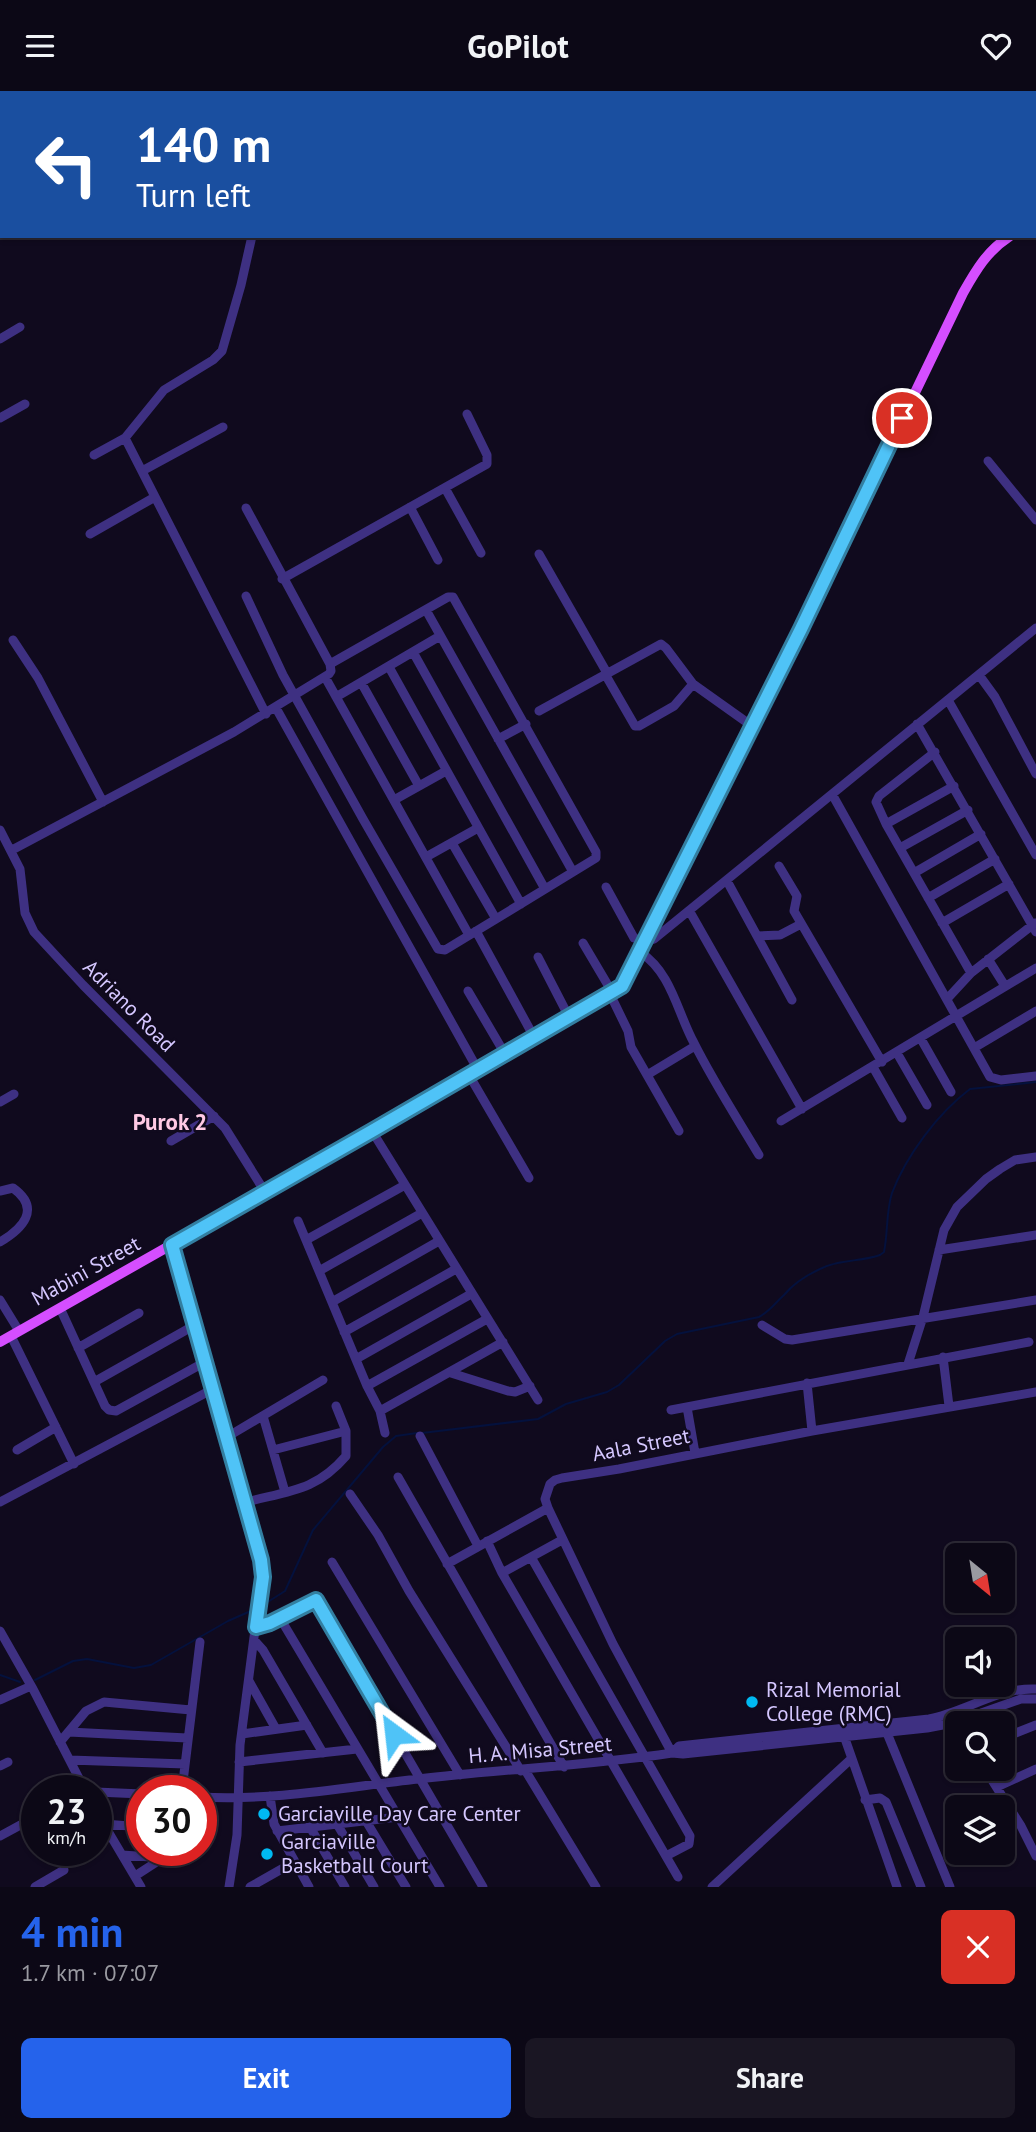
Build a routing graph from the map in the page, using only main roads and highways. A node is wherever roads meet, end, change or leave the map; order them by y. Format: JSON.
{"nodes":[{"id":1,"x":1008,"y":238,"type":"edge"},
{"id":2,"x":0,"y":1342,"type":"edge"}],
"edges":[{"from":1,"to":2,"type":"main road","name":"Mabini Street"}]}
